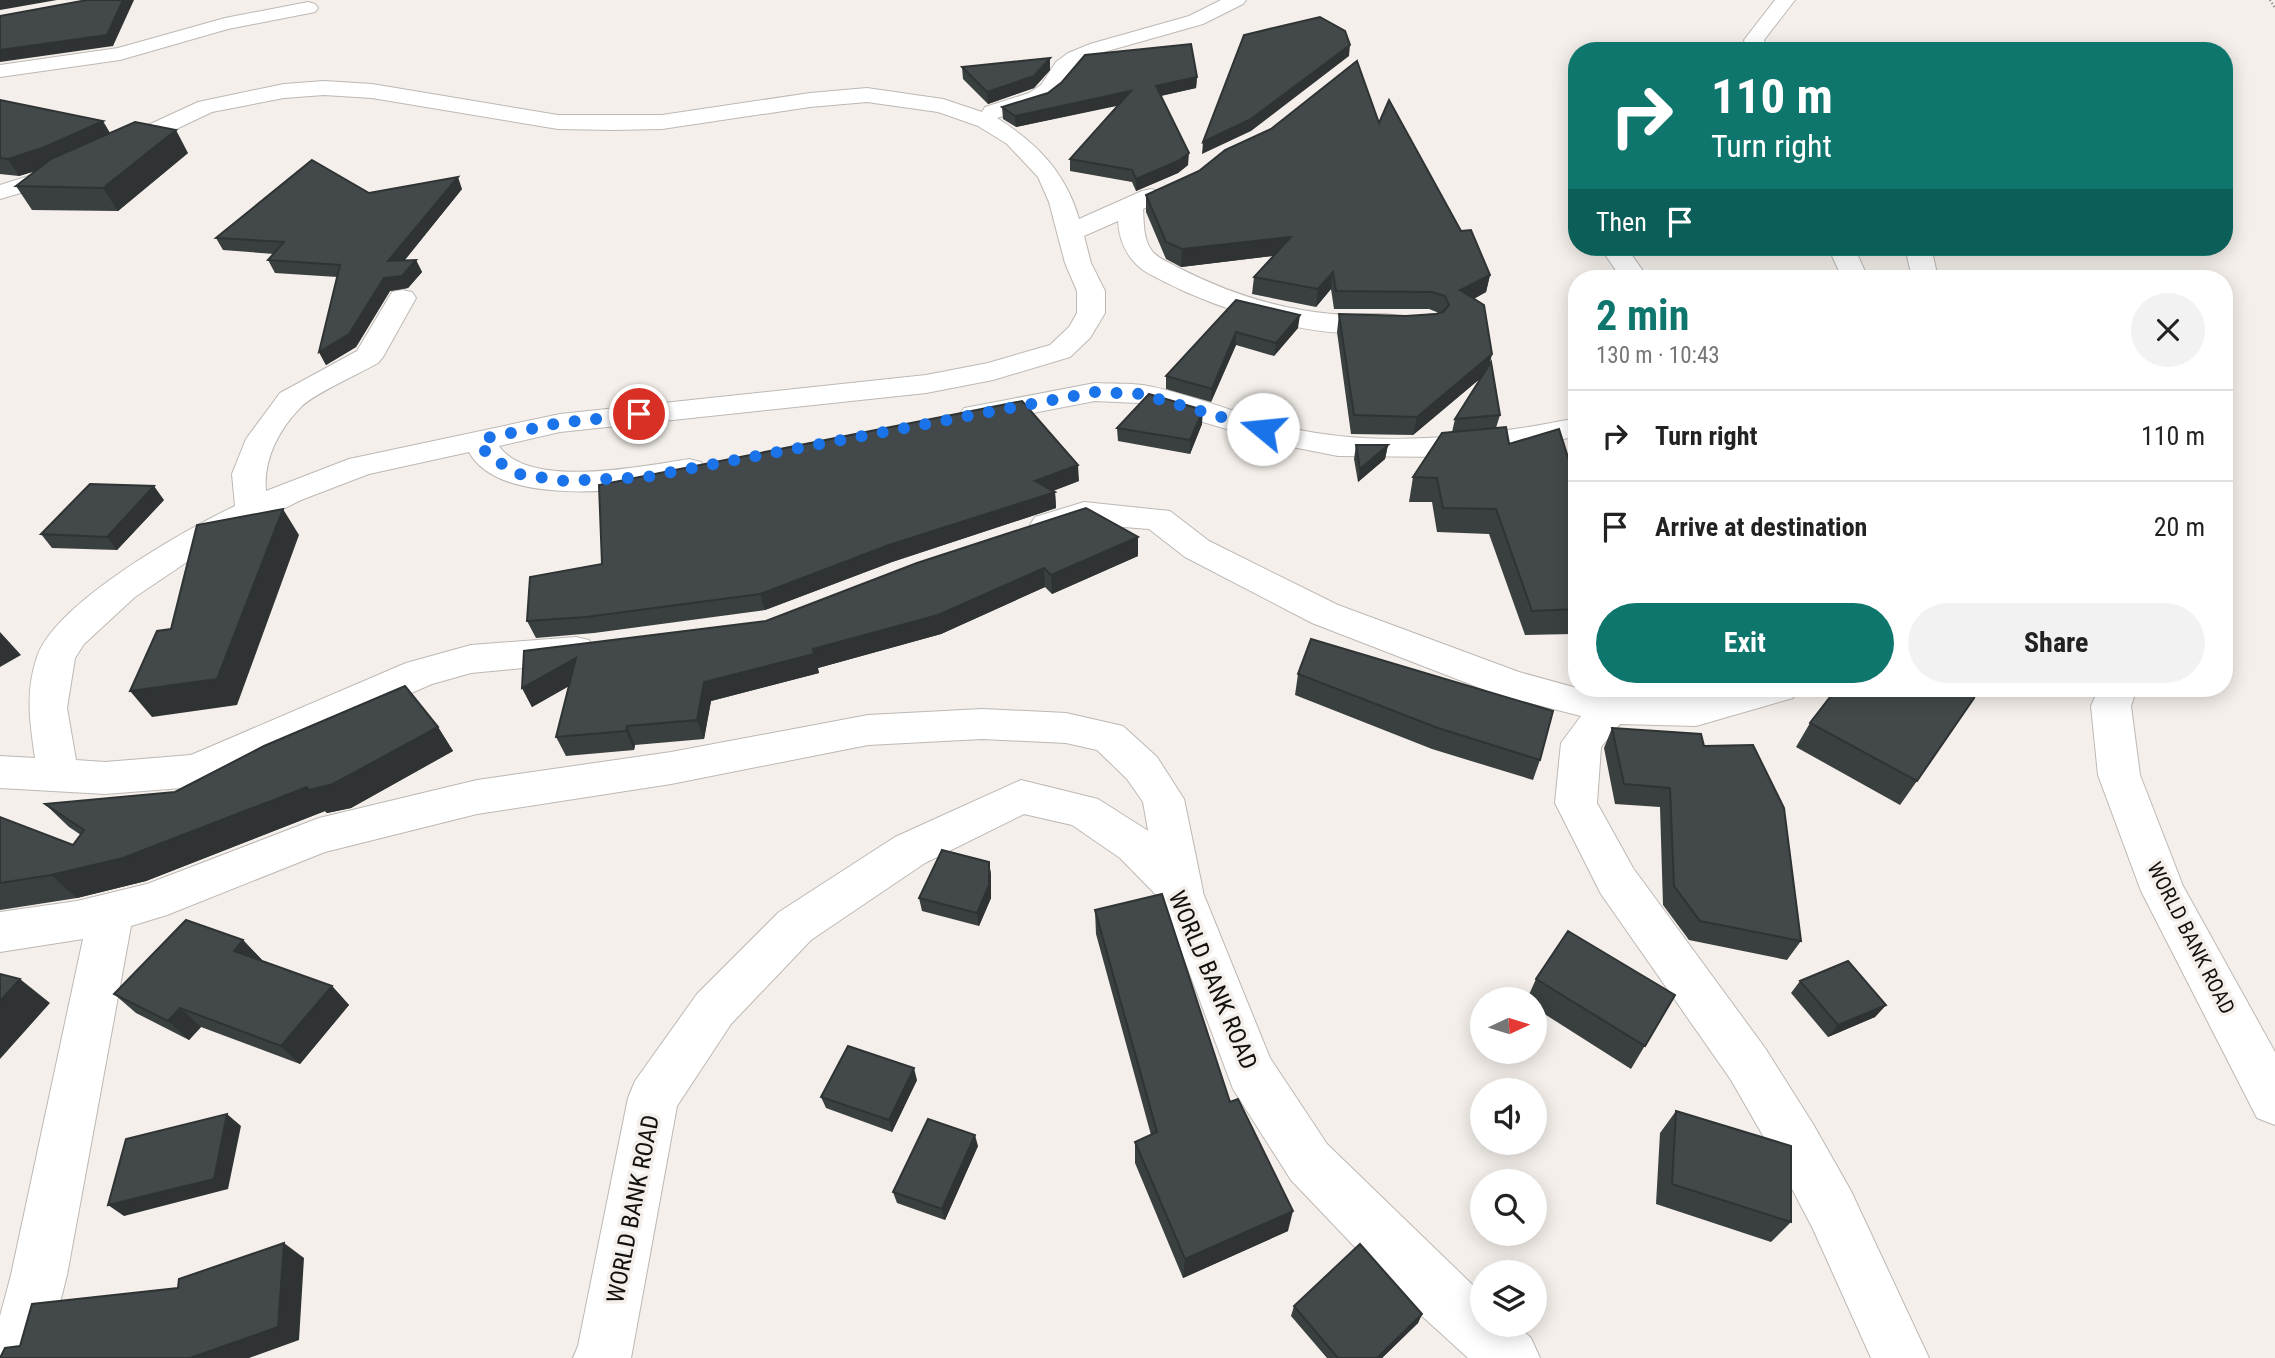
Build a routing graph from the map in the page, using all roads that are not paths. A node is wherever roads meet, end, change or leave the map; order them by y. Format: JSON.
{"nodes":[{"id":1,"x":1236,"y":0,"type":"edge"},
{"id":2,"x":1785,"y":0,"type":"edge"},
{"id":3,"x":308,"y":8,"type":"dead end"},
{"id":4,"x":1755,"y":42,"type":"edge"},
{"id":5,"x":0,"y":71,"type":"edge"},
{"id":6,"x":974,"y":117,"type":"junction"},
{"id":7,"x":1176,"y":185,"type":"edge"},
{"id":8,"x":0,"y":192,"type":"edge"},
{"id":9,"x":1130,"y":205,"type":"junction"},
{"id":10,"x":1070,"y":233,"type":"junction"},
{"id":11,"x":402,"y":298,"type":"dead end"},
{"id":12,"x":1418,"y":321,"type":"edge"},
{"id":13,"x":945,"y":421,"type":"edge"},
{"id":14,"x":1568,"y":429,"type":"edge"},
{"id":15,"x":481,"y":439,"type":"junction"},
{"id":16,"x":714,"y":464,"type":"edge"},
{"id":17,"x":252,"y":511,"type":"junction"},
{"id":18,"x":1020,"y":534,"type":"edge"},
{"id":19,"x":607,"y":647,"type":"edge"},
{"id":20,"x":1745,"y":697,"type":"edge"},
{"id":21,"x":2114,"y":697,"type":"edge"},
{"id":22,"x":1610,"y":709,"type":"junction"},
{"id":23,"x":0,"y":772,"type":"edge"},
{"id":24,"x":58,"y":775,"type":"junction"},
{"id":25,"x":1181,"y":891,"type":"junction"},
{"id":26,"x":111,"y":912,"type":"junction"},
{"id":27,"x":0,"y":932,"type":"edge"},
{"id":28,"x":2275,"y":1101,"type":"edge"},
{"id":29,"x":17,"y":1358,"type":"edge"},
{"id":30,"x":602,"y":1358,"type":"edge"},
{"id":31,"x":1511,"y":1358,"type":"edge"},
{"id":32,"x":1900,"y":1358,"type":"edge"}],
"edges":[{"from":1,"to":6,"type":"street"},
{"from":2,"to":4,"type":"street"},
{"from":3,"to":5,"type":"street"},
{"from":6,"to":8,"type":"street"},
{"from":6,"to":10,"type":"street"},
{"from":7,"to":9,"type":"street"},
{"from":9,"to":10,"type":"street"},
{"from":9,"to":12,"type":"street"},
{"from":10,"to":15,"type":"street"},
{"from":11,"to":17,"type":"street"},
{"from":13,"to":14,"type":"street"},
{"from":15,"to":16,"type":"street"},
{"from":15,"to":17,"type":"street"},
{"from":17,"to":24,"type":"street"},
{"from":18,"to":22,"type":"street"},
{"from":19,"to":24,"type":"street"},
{"from":20,"to":22,"type":"street"},
{"from":21,"to":28,"type":"street","name":"WORLD BANK ROAD"},
{"from":22,"to":32,"type":"street"},
{"from":23,"to":24,"type":"street"},
{"from":25,"to":26,"type":"street"},
{"from":25,"to":30,"type":"street","name":"WORLD BANK ROAD"},
{"from":25,"to":31,"type":"street","name":"WORLD BANK ROAD"},
{"from":26,"to":27,"type":"street"},
{"from":26,"to":29,"type":"street"}]}
